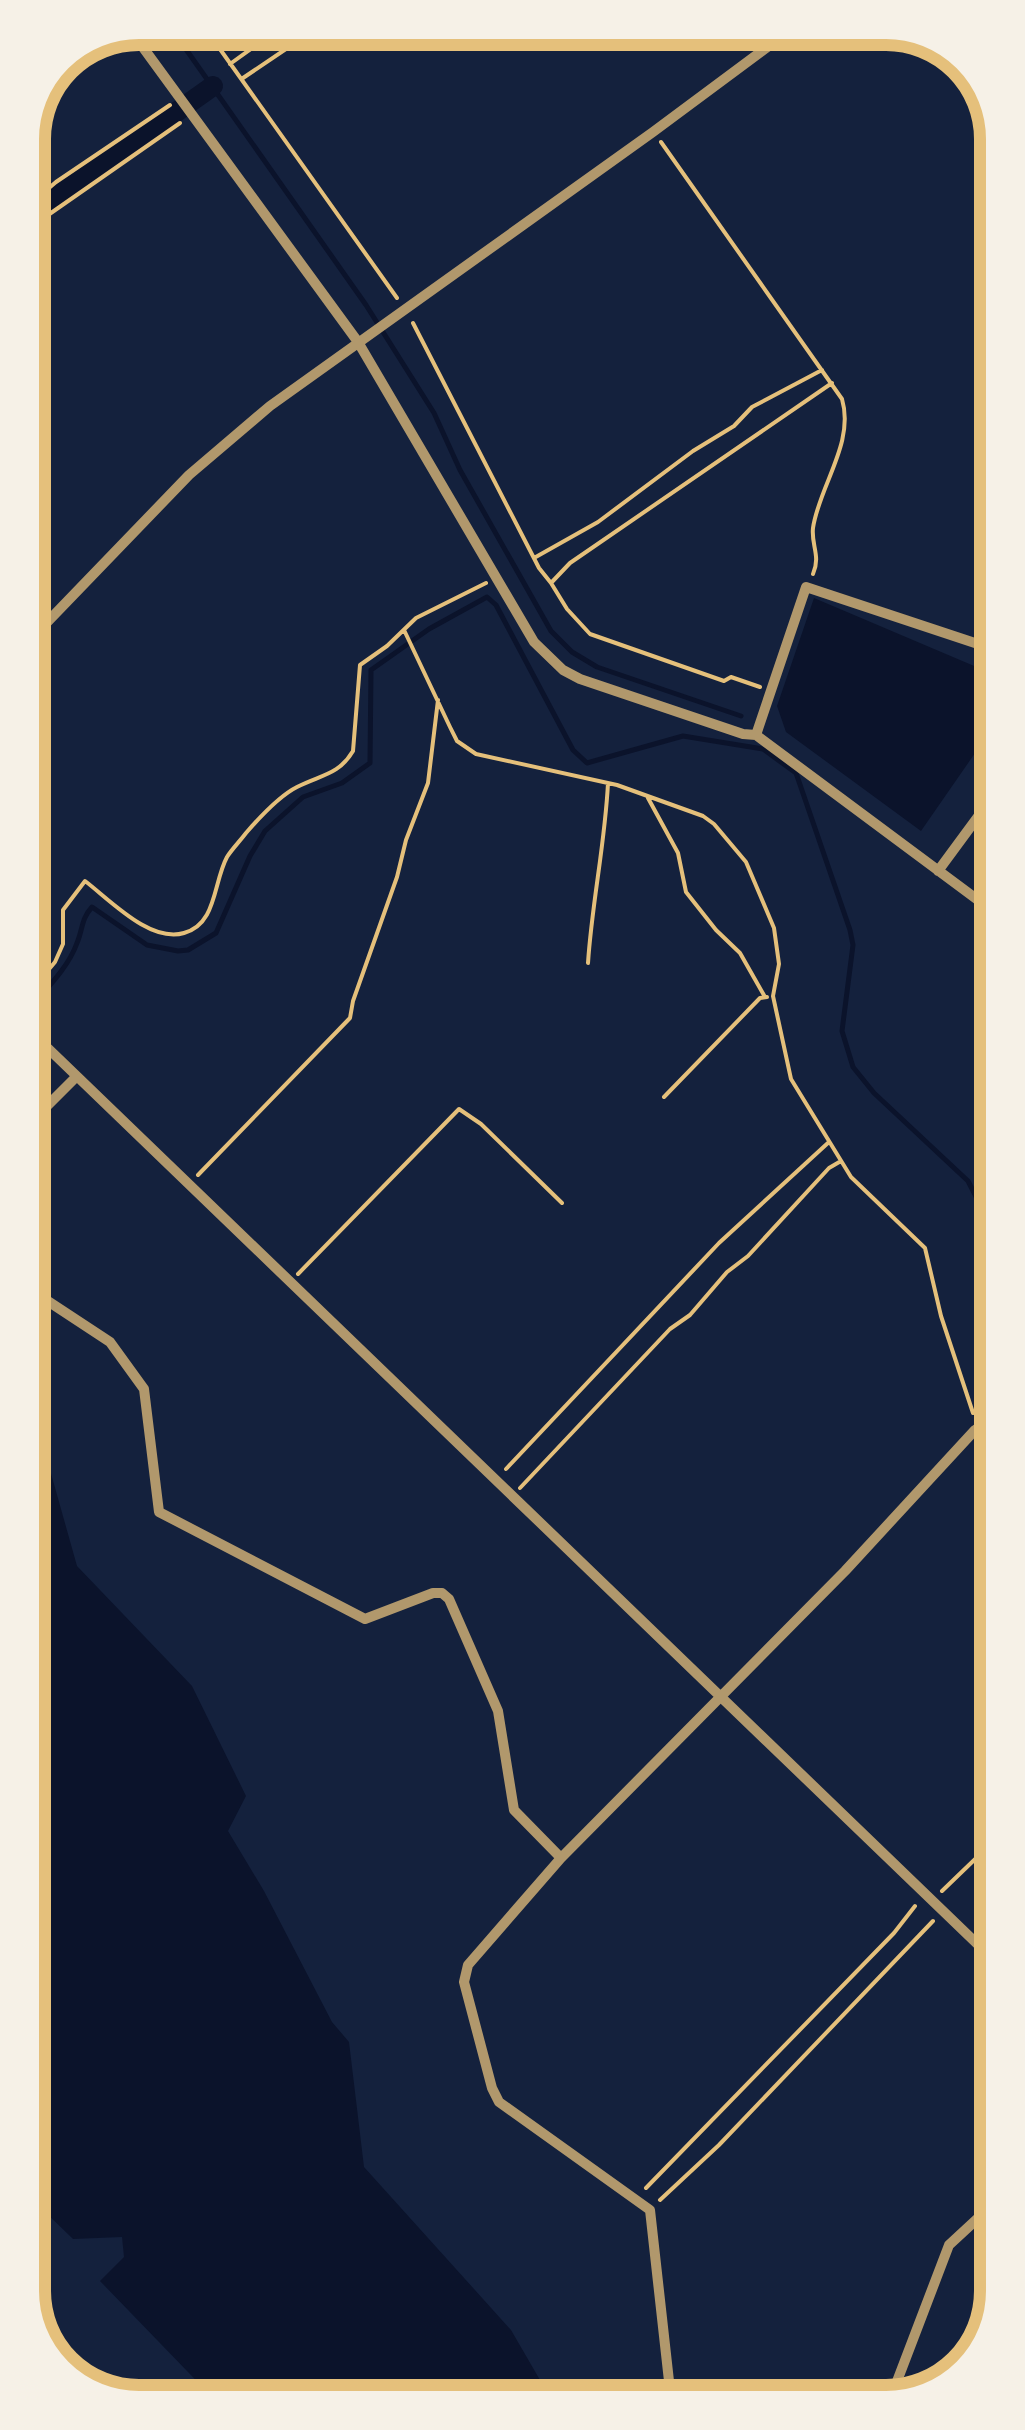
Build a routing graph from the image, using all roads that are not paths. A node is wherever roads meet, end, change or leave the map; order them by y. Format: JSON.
{"nodes":[{"id":1,"x":142,"y":45,"type":"edge"},
{"id":2,"x":769,"y":45,"type":"edge"},
{"id":3,"x":360,"y":341,"type":"junction"},
{"id":4,"x":45,"y":624,"type":"edge"},
{"id":5,"x":980,"y":645,"type":"edge"},
{"id":6,"x":756,"y":735,"type":"junction"},
{"id":7,"x":980,"y":814,"type":"edge"},
{"id":8,"x":938,"y":871,"type":"junction"},
{"id":9,"x":980,"y":902,"type":"edge"},
{"id":10,"x":45,"y":1047,"type":"edge"},
{"id":11,"x":75,"y":1078,"type":"junction"},
{"id":12,"x":45,"y":1108,"type":"edge"},
{"id":13,"x":45,"y":1300,"type":"edge"},
{"id":14,"x":980,"y":1426,"type":"edge"},
{"id":15,"x":718,"y":1696,"type":"junction"},
{"id":16,"x":561,"y":1858,"type":"junction"},
{"id":17,"x":980,"y":1947,"type":"edge"},
{"id":18,"x":980,"y":2216,"type":"edge"},
{"id":19,"x":896,"y":2384,"type":"edge"},
{"id":20,"x":670,"y":2385,"type":"edge"}],
"edges":[{"from":1,"to":3,"type":"street"},
{"from":2,"to":3,"type":"street"},
{"from":3,"to":4,"type":"street"},
{"from":3,"to":6,"type":"street"},
{"from":5,"to":6,"type":"street"},
{"from":6,"to":8,"type":"street"},
{"from":7,"to":8,"type":"street"},
{"from":8,"to":9,"type":"street"},
{"from":10,"to":11,"type":"street"},
{"from":11,"to":12,"type":"street"},
{"from":11,"to":15,"type":"street"},
{"from":13,"to":16,"type":"street"},
{"from":14,"to":15,"type":"street"},
{"from":15,"to":16,"type":"street"},
{"from":15,"to":17,"type":"street"},
{"from":16,"to":20,"type":"street"},
{"from":18,"to":19,"type":"street"}]}
